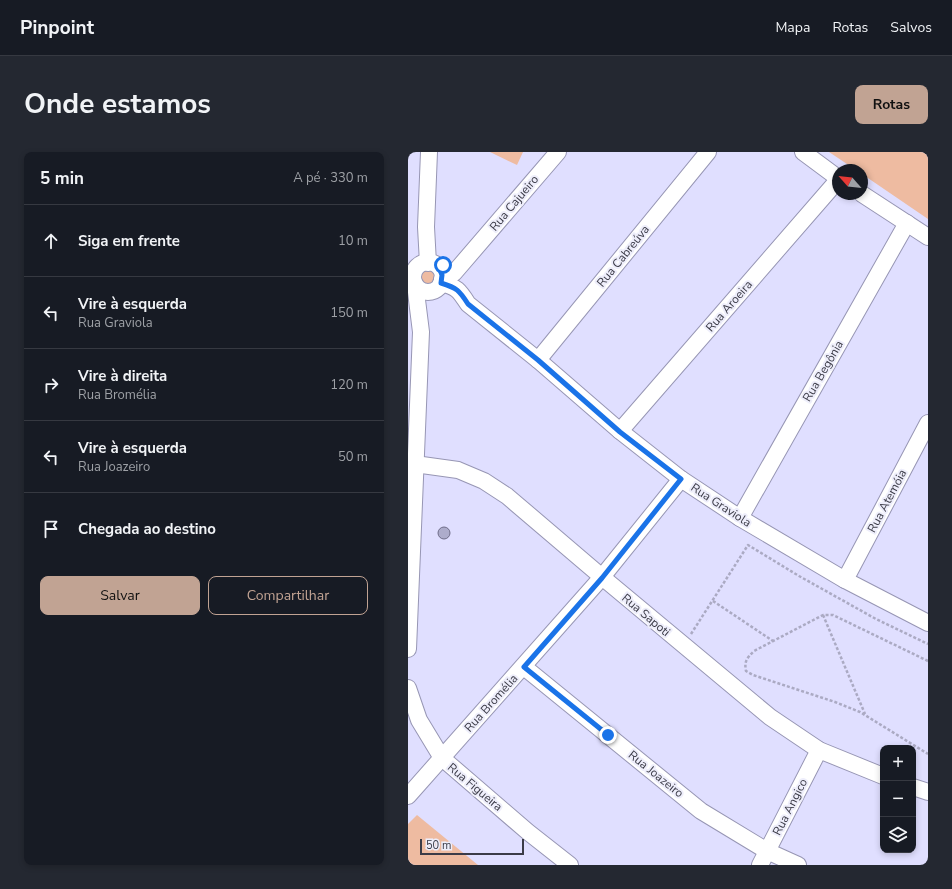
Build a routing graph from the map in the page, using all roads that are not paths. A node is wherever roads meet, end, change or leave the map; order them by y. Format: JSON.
{"nodes":[{"id":1,"x":429,"y":152,"type":"edge"},
{"id":2,"x":558,"y":152,"type":"edge"},
{"id":3,"x":708,"y":152,"type":"edge"},
{"id":4,"x":803,"y":152,"type":"edge"},
{"id":5,"x":832,"y":174,"type":"edge"},
{"id":6,"x":832,"y":186,"type":"edge"},
{"id":7,"x":868,"y":198,"type":"edge"},
{"id":8,"x":907,"y":223,"type":"junction"},
{"id":9,"x":928,"y":237,"type":"edge"},
{"id":10,"x":431,"y":278,"type":"junction"},
{"id":11,"x":538,"y":360,"type":"junction"},
{"id":12,"x":928,"y":423,"type":"edge"},
{"id":13,"x":620,"y":432,"type":"junction"},
{"id":14,"x":412,"y":465,"type":"edge"},
{"id":15,"x":681,"y":479,"type":"junction"},
{"id":16,"x":740,"y":518,"type":"junction"},
{"id":17,"x":602,"y":578,"type":"junction"},
{"id":18,"x":845,"y":580,"type":"junction"},
{"id":19,"x":928,"y":624,"type":"edge"},
{"id":20,"x":408,"y":649,"type":"edge"},
{"id":21,"x":524,"y":667,"type":"junction"},
{"id":22,"x":408,"y":688,"type":"edge"},
{"id":23,"x":819,"y":750,"type":"junction"},
{"id":24,"x":442,"y":758,"type":"junction"},
{"id":25,"x":880,"y":775,"type":"edge"},
{"id":26,"x":916,"y":789,"type":"edge"},
{"id":27,"x":928,"y":792,"type":"edge"},
{"id":28,"x":408,"y":796,"type":"edge"},
{"id":29,"x":763,"y":858,"type":"edge"},
{"id":30,"x":570,"y":865,"type":"edge"},
{"id":31,"x":798,"y":865,"type":"edge"}],
"edges":[{"from":1,"to":10,"type":"street"},
{"from":2,"to":10,"type":"street","name":"Rua Cajueiro"},
{"from":3,"to":11,"type":"street","name":"Rua Cabreúva"},
{"from":4,"to":5,"type":"street"},
{"from":6,"to":13,"type":"street","name":"Rua Aroeira"},
{"from":7,"to":8,"type":"street"},
{"from":8,"to":9,"type":"street"},
{"from":8,"to":16,"type":"street","name":"Rua Begônia"},
{"from":10,"to":11,"type":"street","name":"Rua Graviola"},
{"from":10,"to":14,"type":"street"},
{"from":11,"to":13,"type":"street","name":"Rua Graviola"},
{"from":12,"to":18,"type":"street","name":"Rua Atemóia"},
{"from":13,"to":15,"type":"street","name":"Rua Graviola"},
{"from":14,"to":17,"type":"street","name":"Rua Sapoti"},
{"from":14,"to":20,"type":"street"},
{"from":15,"to":16,"type":"street","name":"Rua Graviola"},
{"from":15,"to":17,"type":"street","name":"Rua Bromélia"},
{"from":16,"to":18,"type":"street","name":"Rua Graviola"},
{"from":17,"to":21,"type":"street","name":"Rua Bromélia"},
{"from":17,"to":23,"type":"street","name":"Rua Sapoti"},
{"from":18,"to":19,"type":"street","name":"Rua Graviola"},
{"from":21,"to":24,"type":"street","name":"Rua Bromélia"},
{"from":21,"to":29,"type":"street","name":"Rua Joazeiro"},
{"from":22,"to":24,"type":"street","name":"Rua Figueira"},
{"from":23,"to":25,"type":"street","name":"Rua Sapoti"},
{"from":23,"to":29,"type":"street","name":"Rua Angico"},
{"from":24,"to":28,"type":"street","name":"Rua Bromélia"},
{"from":24,"to":30,"type":"street","name":"Rua Figueira"},
{"from":26,"to":27,"type":"street"},
{"from":29,"to":31,"type":"street","name":"Rua Joazeiro"}]}
